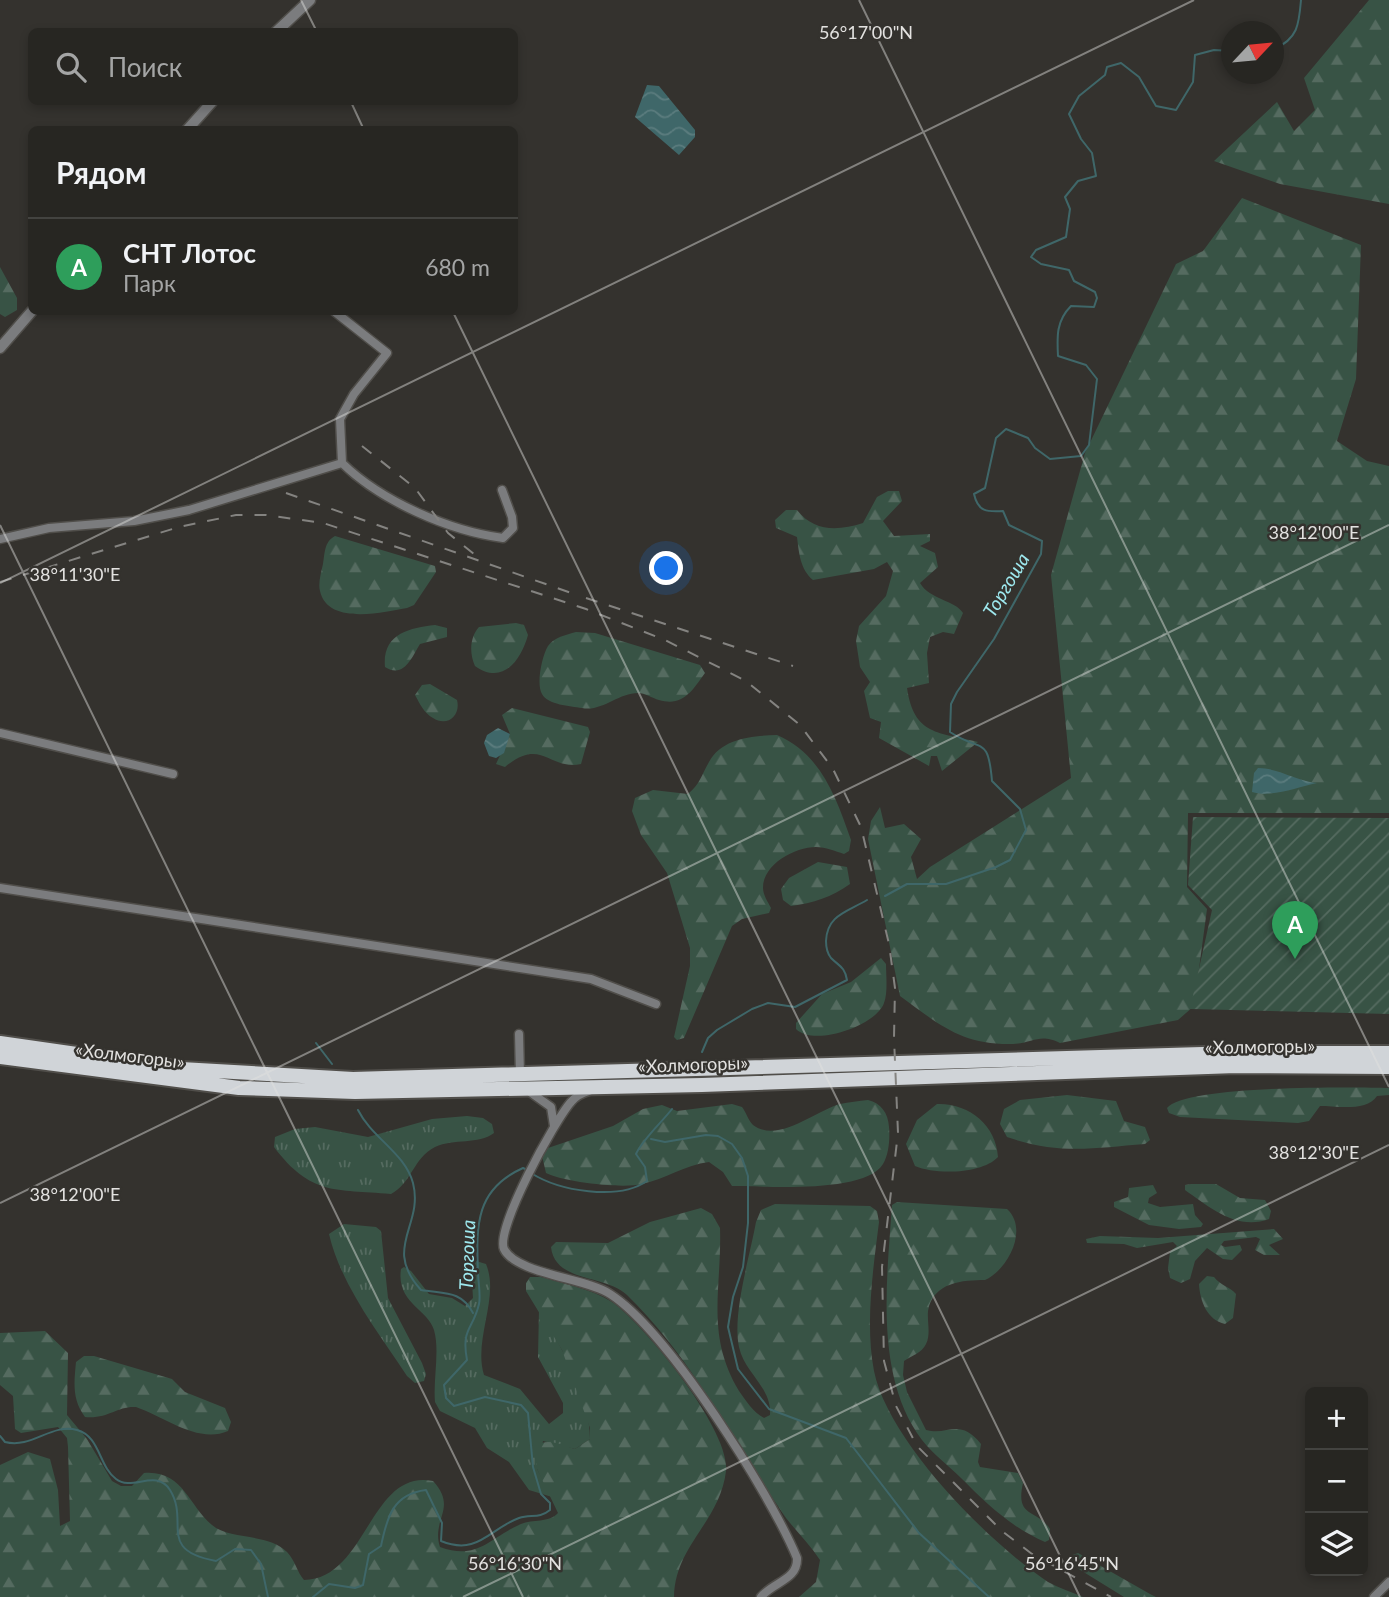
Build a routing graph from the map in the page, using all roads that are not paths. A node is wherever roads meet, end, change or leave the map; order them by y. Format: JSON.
{"nodes":[{"id":1,"x":310,"y":0,"type":"edge"},
{"id":2,"x":280,"y":28,"type":"edge"},
{"id":3,"x":209,"y":105,"type":"edge"},
{"id":4,"x":191,"y":126,"type":"edge"},
{"id":5,"x":29,"y":315,"type":"edge"},
{"id":6,"x":339,"y":315,"type":"edge"},
{"id":7,"x":0,"y":348,"type":"edge"},
{"id":8,"x":342,"y":463,"type":"junction"},
{"id":9,"x":502,"y":490,"type":"dead end"},
{"id":10,"x":0,"y":539,"type":"edge"},
{"id":11,"x":0,"y":733,"type":"edge"},
{"id":12,"x":173,"y":774,"type":"dead end"},
{"id":13,"x":0,"y":888,"type":"edge"},
{"id":14,"x":656,"y":1004,"type":"dead end"},
{"id":15,"x":519,"y":1034,"type":"dead end"},
{"id":16,"x":0,"y":1043,"type":"edge"},
{"id":17,"x":1389,"y":1053,"type":"edge"},
{"id":18,"x":0,"y":1057,"type":"edge"},
{"id":19,"x":1389,"y":1067,"type":"edge"},
{"id":20,"x":521,"y":1082,"type":"junction"},
{"id":21,"x":599,"y":1087,"type":"junction"},
{"id":22,"x":554,"y":1126,"type":"junction"},
{"id":23,"x":1389,"y":1582,"type":"edge"},
{"id":24,"x":761,"y":1597,"type":"edge"},
{"id":25,"x":1374,"y":1597,"type":"edge"}],
"edges":[{"from":1,"to":2,"type":"street"},
{"from":3,"to":4,"type":"street"},
{"from":5,"to":7,"type":"street"},
{"from":6,"to":8,"type":"street"},
{"from":8,"to":9,"type":"street"},
{"from":8,"to":10,"type":"street"},
{"from":11,"to":12,"type":"street"},
{"from":13,"to":14,"type":"street"},
{"from":15,"to":20,"type":"street"},
{"from":16,"to":20,"type":"highway","name":"«Холмогоры»"},
{"from":17,"to":20,"type":"highway","name":"«Холмогоры»"},
{"from":18,"to":20,"type":"highway","name":"«Холмогоры»"},
{"from":19,"to":21,"type":"highway","name":"«Холмогоры»"},
{"from":20,"to":21,"type":"highway","name":"«Холмогоры»"},
{"from":20,"to":22,"type":"street"},
{"from":21,"to":22,"type":"street"},
{"from":22,"to":24,"type":"street"},
{"from":23,"to":25,"type":"street"}]}
